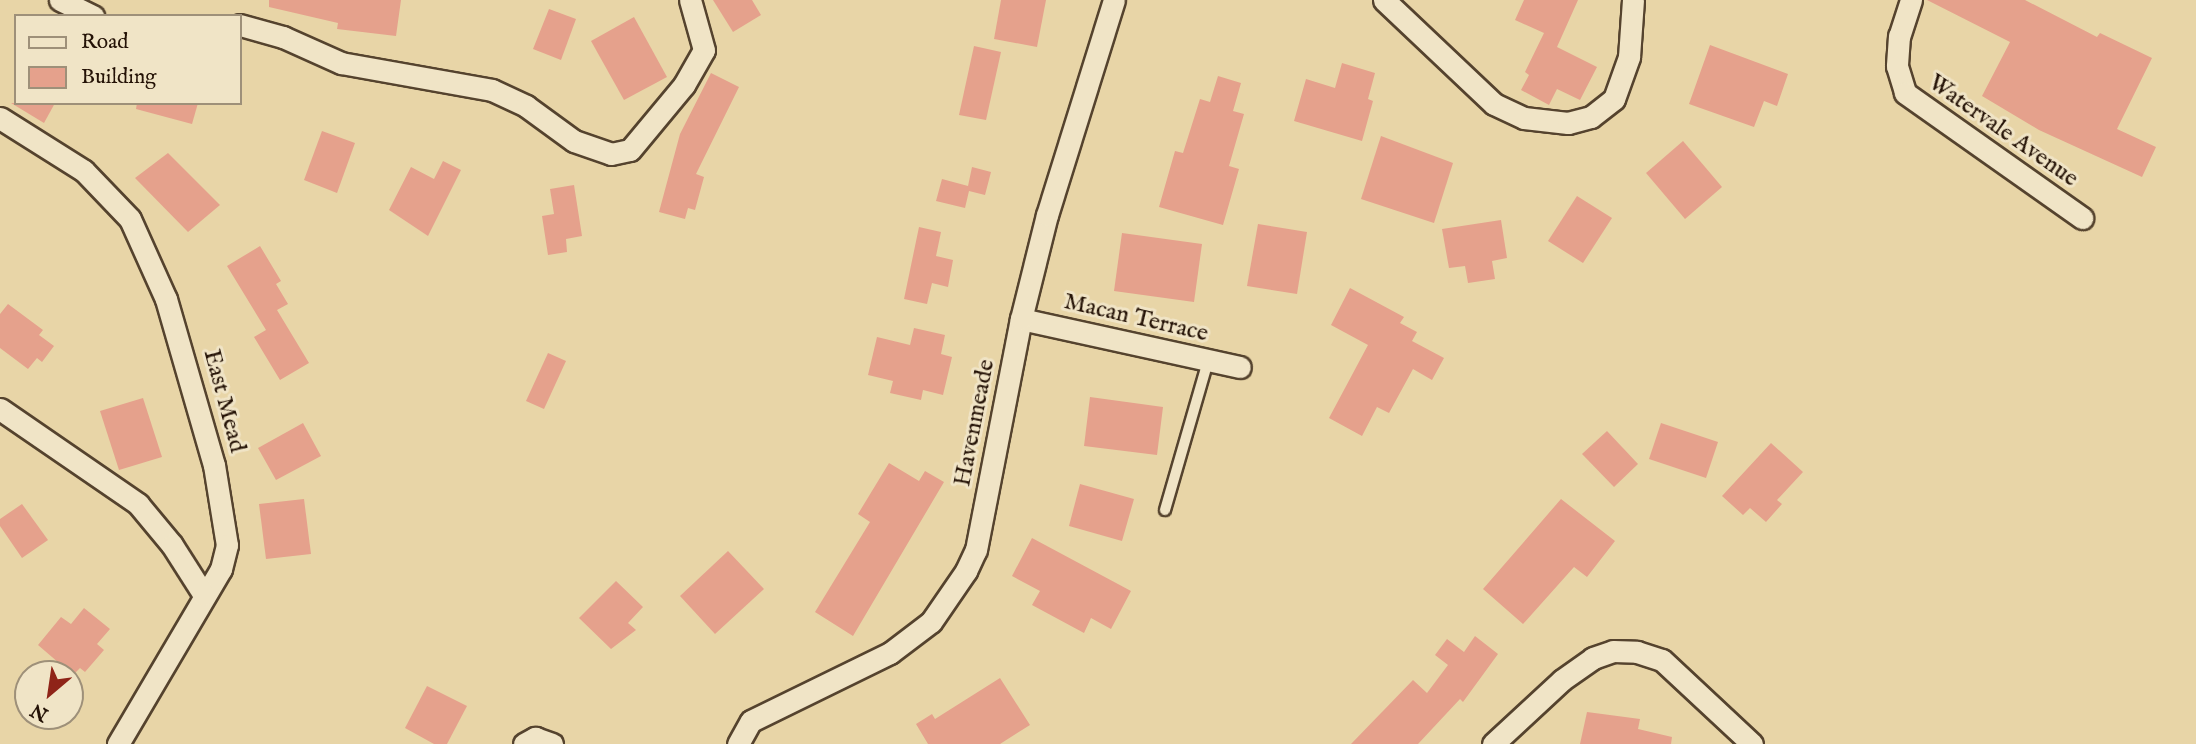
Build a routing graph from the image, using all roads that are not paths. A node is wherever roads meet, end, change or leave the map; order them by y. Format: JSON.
{"nodes":[{"id":1,"x":60,"y":0,"type":"edge"},
{"id":2,"x":690,"y":0,"type":"edge"},
{"id":3,"x":1114,"y":0,"type":"edge"},
{"id":4,"x":1384,"y":0,"type":"edge"},
{"id":5,"x":1633,"y":0,"type":"edge"},
{"id":6,"x":1911,"y":0,"type":"edge"},
{"id":7,"x":89,"y":14,"type":"edge"},
{"id":8,"x":242,"y":26,"type":"edge"},
{"id":9,"x":0,"y":118,"type":"edge"},
{"id":10,"x":2082,"y":218,"type":"dead end"},
{"id":11,"x":1021,"y":318,"type":"junction"},
{"id":12,"x":1208,"y":361,"type":"junction"},
{"id":13,"x":1240,"y":367,"type":"dead end"},
{"id":14,"x":0,"y":409,"type":"edge"},
{"id":15,"x":1165,"y":510,"type":"dead end"},
{"id":16,"x":204,"y":595,"type":"junction"},
{"id":17,"x":118,"y":744,"type":"edge"},
{"id":18,"x":524,"y":744,"type":"edge"},
{"id":19,"x":552,"y":744,"type":"edge"},
{"id":20,"x":738,"y":744,"type":"edge"},
{"id":21,"x":1493,"y":744,"type":"edge"},
{"id":22,"x":1752,"y":744,"type":"edge"}],
"edges":[{"from":1,"to":7,"type":"street"},
{"from":2,"to":8,"type":"street"},
{"from":3,"to":11,"type":"street","name":"Havenmeade"},
{"from":4,"to":5,"type":"street"},
{"from":6,"to":10,"type":"street","name":"Watervale Avenue"},
{"from":9,"to":16,"type":"street","name":"East Mead"},
{"from":11,"to":12,"type":"street","name":"Macan Terrace"},
{"from":11,"to":20,"type":"street","name":"Havenmeade"},
{"from":12,"to":13,"type":"street","name":"Macan Terrace"},
{"from":12,"to":15,"type":"lane"},
{"from":14,"to":16,"type":"street"},
{"from":16,"to":17,"type":"street","name":"East Mead"},
{"from":18,"to":19,"type":"street"},
{"from":21,"to":22,"type":"street"}]}
